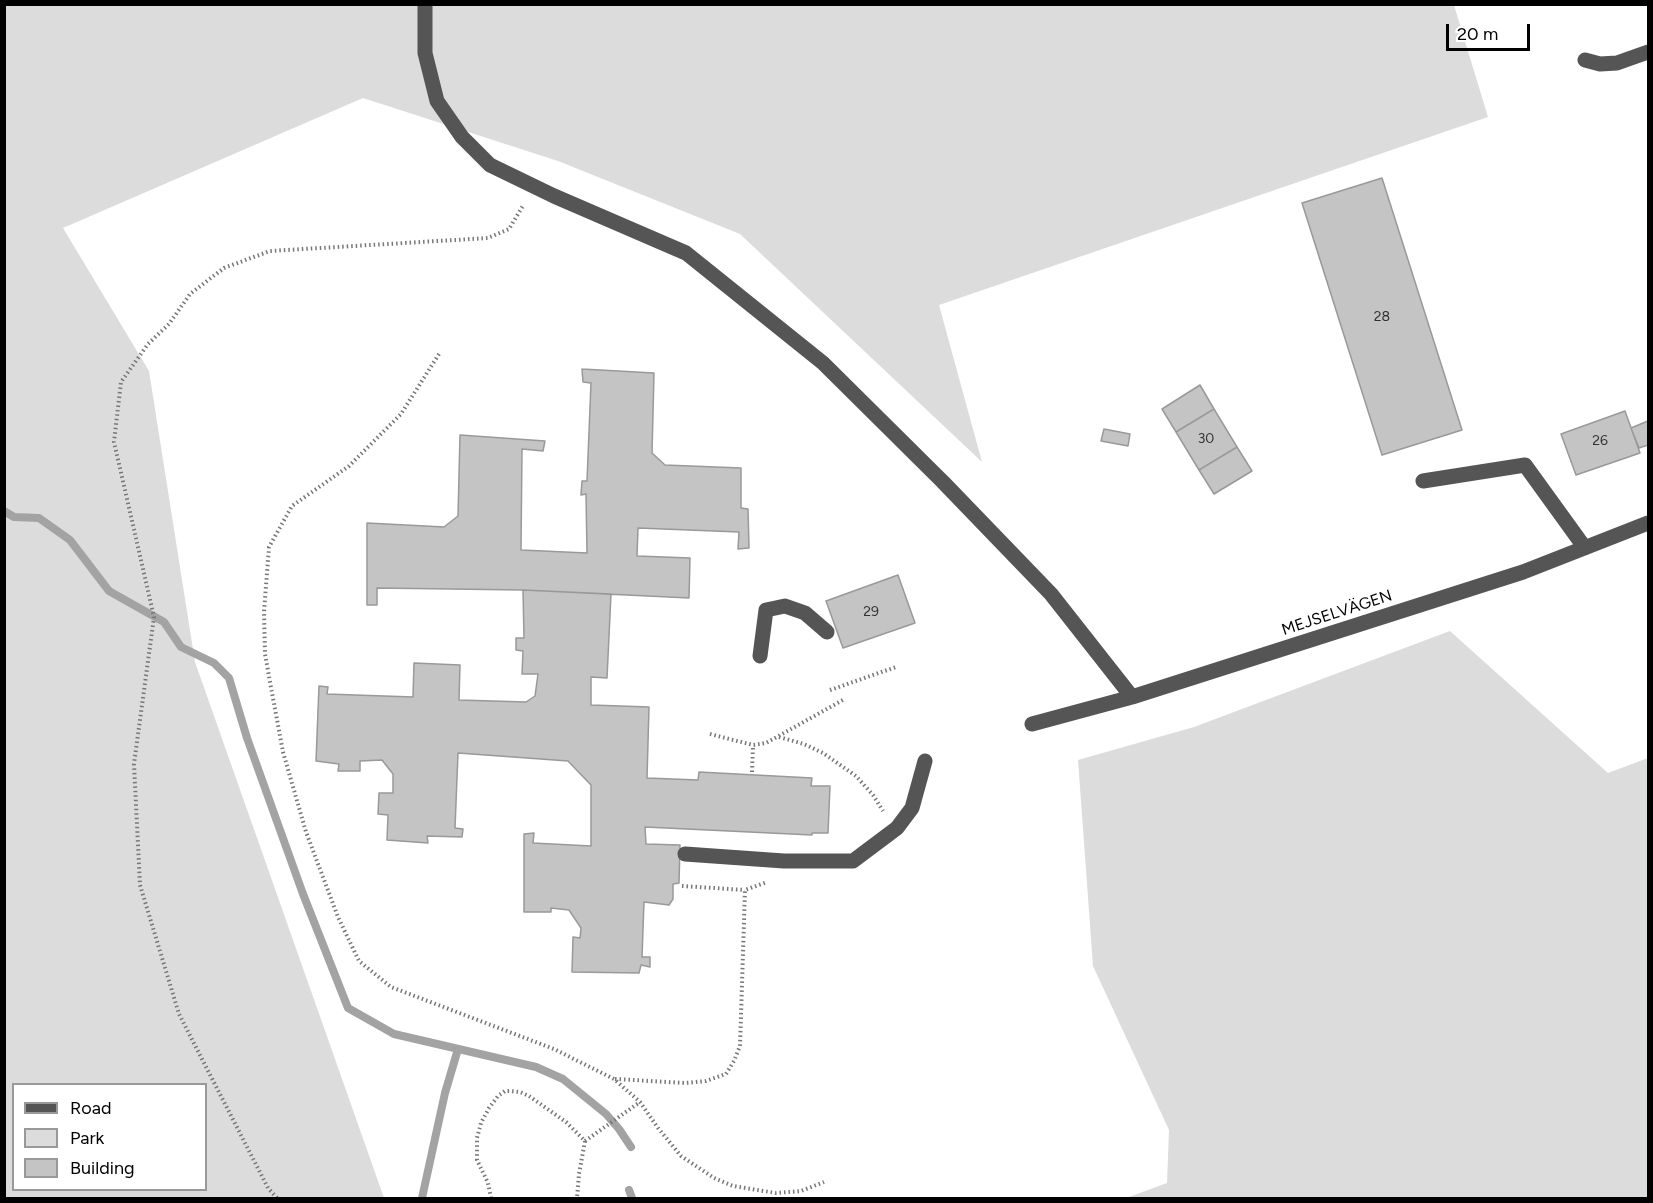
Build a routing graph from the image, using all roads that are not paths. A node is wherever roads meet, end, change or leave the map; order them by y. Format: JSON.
{"nodes":[{"id":1,"x":425,"y":4,"type":"edge"},
{"id":2,"x":1648,"y":52,"type":"edge"},
{"id":3,"x":1585,"y":60,"type":"dead end"},
{"id":4,"x":1423,"y":481,"type":"dead end"},
{"id":5,"x":1648,"y":523,"type":"edge"},
{"id":6,"x":1586,"y":548,"type":"junction"},
{"id":7,"x":827,"y":632,"type":"dead end"},
{"id":8,"x":760,"y":656,"type":"dead end"},
{"id":9,"x":1132,"y":698,"type":"junction"},
{"id":10,"x":1032,"y":724,"type":"dead end"},
{"id":11,"x":925,"y":761,"type":"dead end"},
{"id":12,"x":685,"y":854,"type":"dead end"}],
"edges":[{"from":1,"to":9,"type":"street"},
{"from":2,"to":3,"type":"street"},
{"from":4,"to":6,"type":"street"},
{"from":5,"to":6,"type":"street","name":"MEJSELVÄGEN"},
{"from":6,"to":9,"type":"street","name":"MEJSELVÄGEN"},
{"from":7,"to":8,"type":"street"},
{"from":9,"to":10,"type":"street","name":"MEJSELVÄGEN"},
{"from":11,"to":12,"type":"street"}]}
